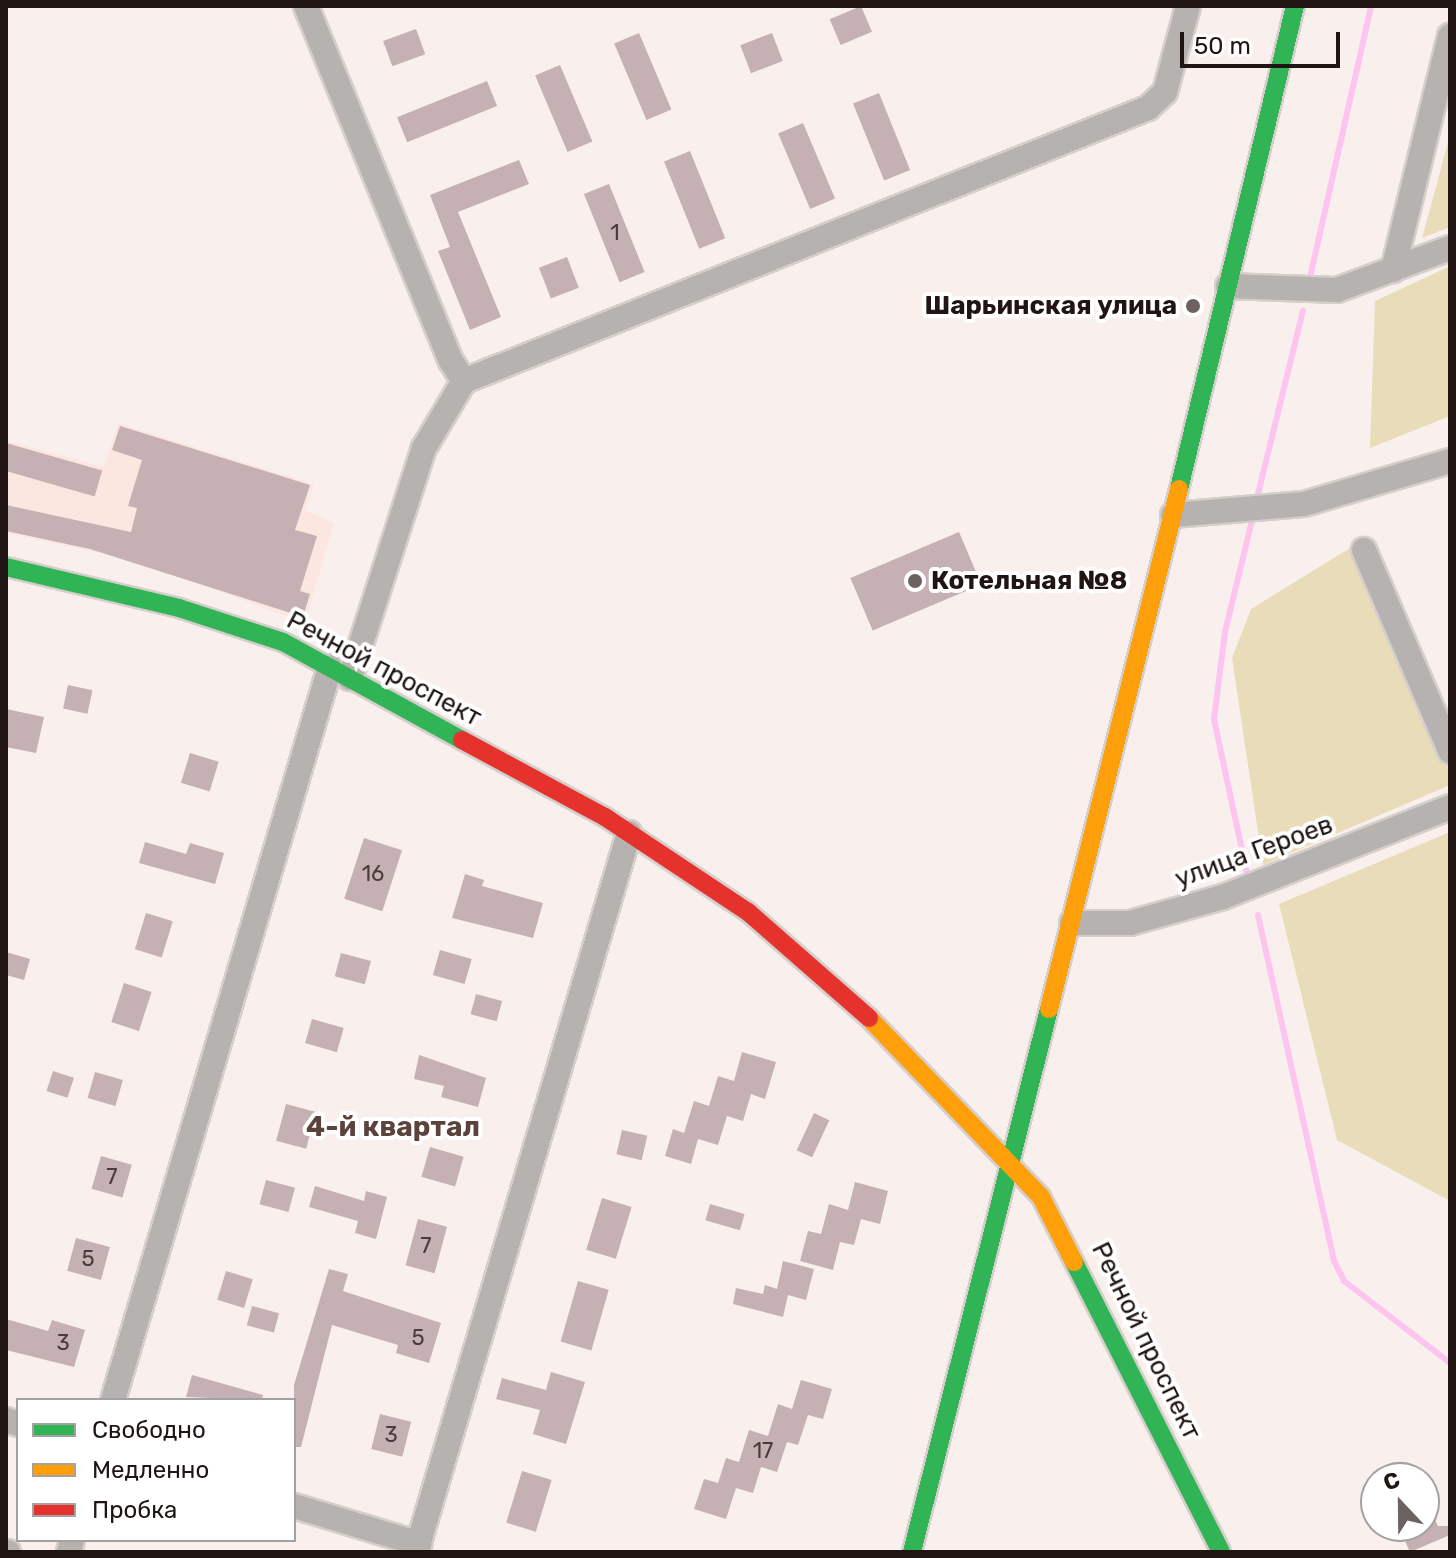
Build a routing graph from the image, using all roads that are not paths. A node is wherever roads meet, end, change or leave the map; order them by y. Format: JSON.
{"nodes":[{"id":1,"x":306,"y":6,"type":"edge"},
{"id":2,"x":1188,"y":6,"type":"edge"},
{"id":3,"x":1295,"y":6,"type":"edge"},
{"id":4,"x":1450,"y":36,"type":"edge"},
{"id":5,"x":1450,"y":248,"type":"edge"},
{"id":6,"x":1393,"y":270,"type":"junction"},
{"id":7,"x":1228,"y":286,"type":"junction"},
{"id":8,"x":464,"y":381,"type":"junction"},
{"id":9,"x":1450,"y":461,"type":"edge"},
{"id":10,"x":1173,"y":515,"type":"junction"},
{"id":11,"x":1364,"y":550,"type":"dead end"},
{"id":12,"x":6,"y":567,"type":"edge"},
{"id":13,"x":340,"y":673,"type":"junction"},
{"id":14,"x":1450,"y":751,"type":"edge"},
{"id":15,"x":1450,"y":807,"type":"edge"},
{"id":16,"x":629,"y":833,"type":"junction"},
{"id":17,"x":1072,"y":923,"type":"junction"},
{"id":18,"x":1012,"y":1161,"type":"junction"},
{"id":19,"x":114,"y":1398,"type":"edge"},
{"id":20,"x":296,"y":1507,"type":"edge"},
{"id":21,"x":418,"y":1548,"type":"edge"},
{"id":22,"x":912,"y":1552,"type":"edge"},
{"id":23,"x":1221,"y":1552,"type":"edge"}],
"edges":[{"from":1,"to":8,"type":"street"},
{"from":2,"to":8,"type":"street"},
{"from":3,"to":7,"type":"street"},
{"from":4,"to":6,"type":"street"},
{"from":5,"to":6,"type":"street"},
{"from":6,"to":7,"type":"street"},
{"from":7,"to":10,"type":"street"},
{"from":8,"to":13,"type":"street"},
{"from":9,"to":10,"type":"street"},
{"from":10,"to":17,"type":"street"},
{"from":11,"to":14,"type":"street"},
{"from":12,"to":13,"type":"street","name":"Речной проспект"},
{"from":13,"to":16,"type":"street","name":"Речной проспект"},
{"from":13,"to":19,"type":"street"},
{"from":15,"to":17,"type":"street","name":"улица Героев"},
{"from":16,"to":18,"type":"street","name":"Речной проспект"},
{"from":16,"to":21,"type":"street"},
{"from":17,"to":18,"type":"street"},
{"from":18,"to":22,"type":"street"},
{"from":18,"to":23,"type":"street","name":"Речной проспект"},
{"from":20,"to":21,"type":"street"}]}
